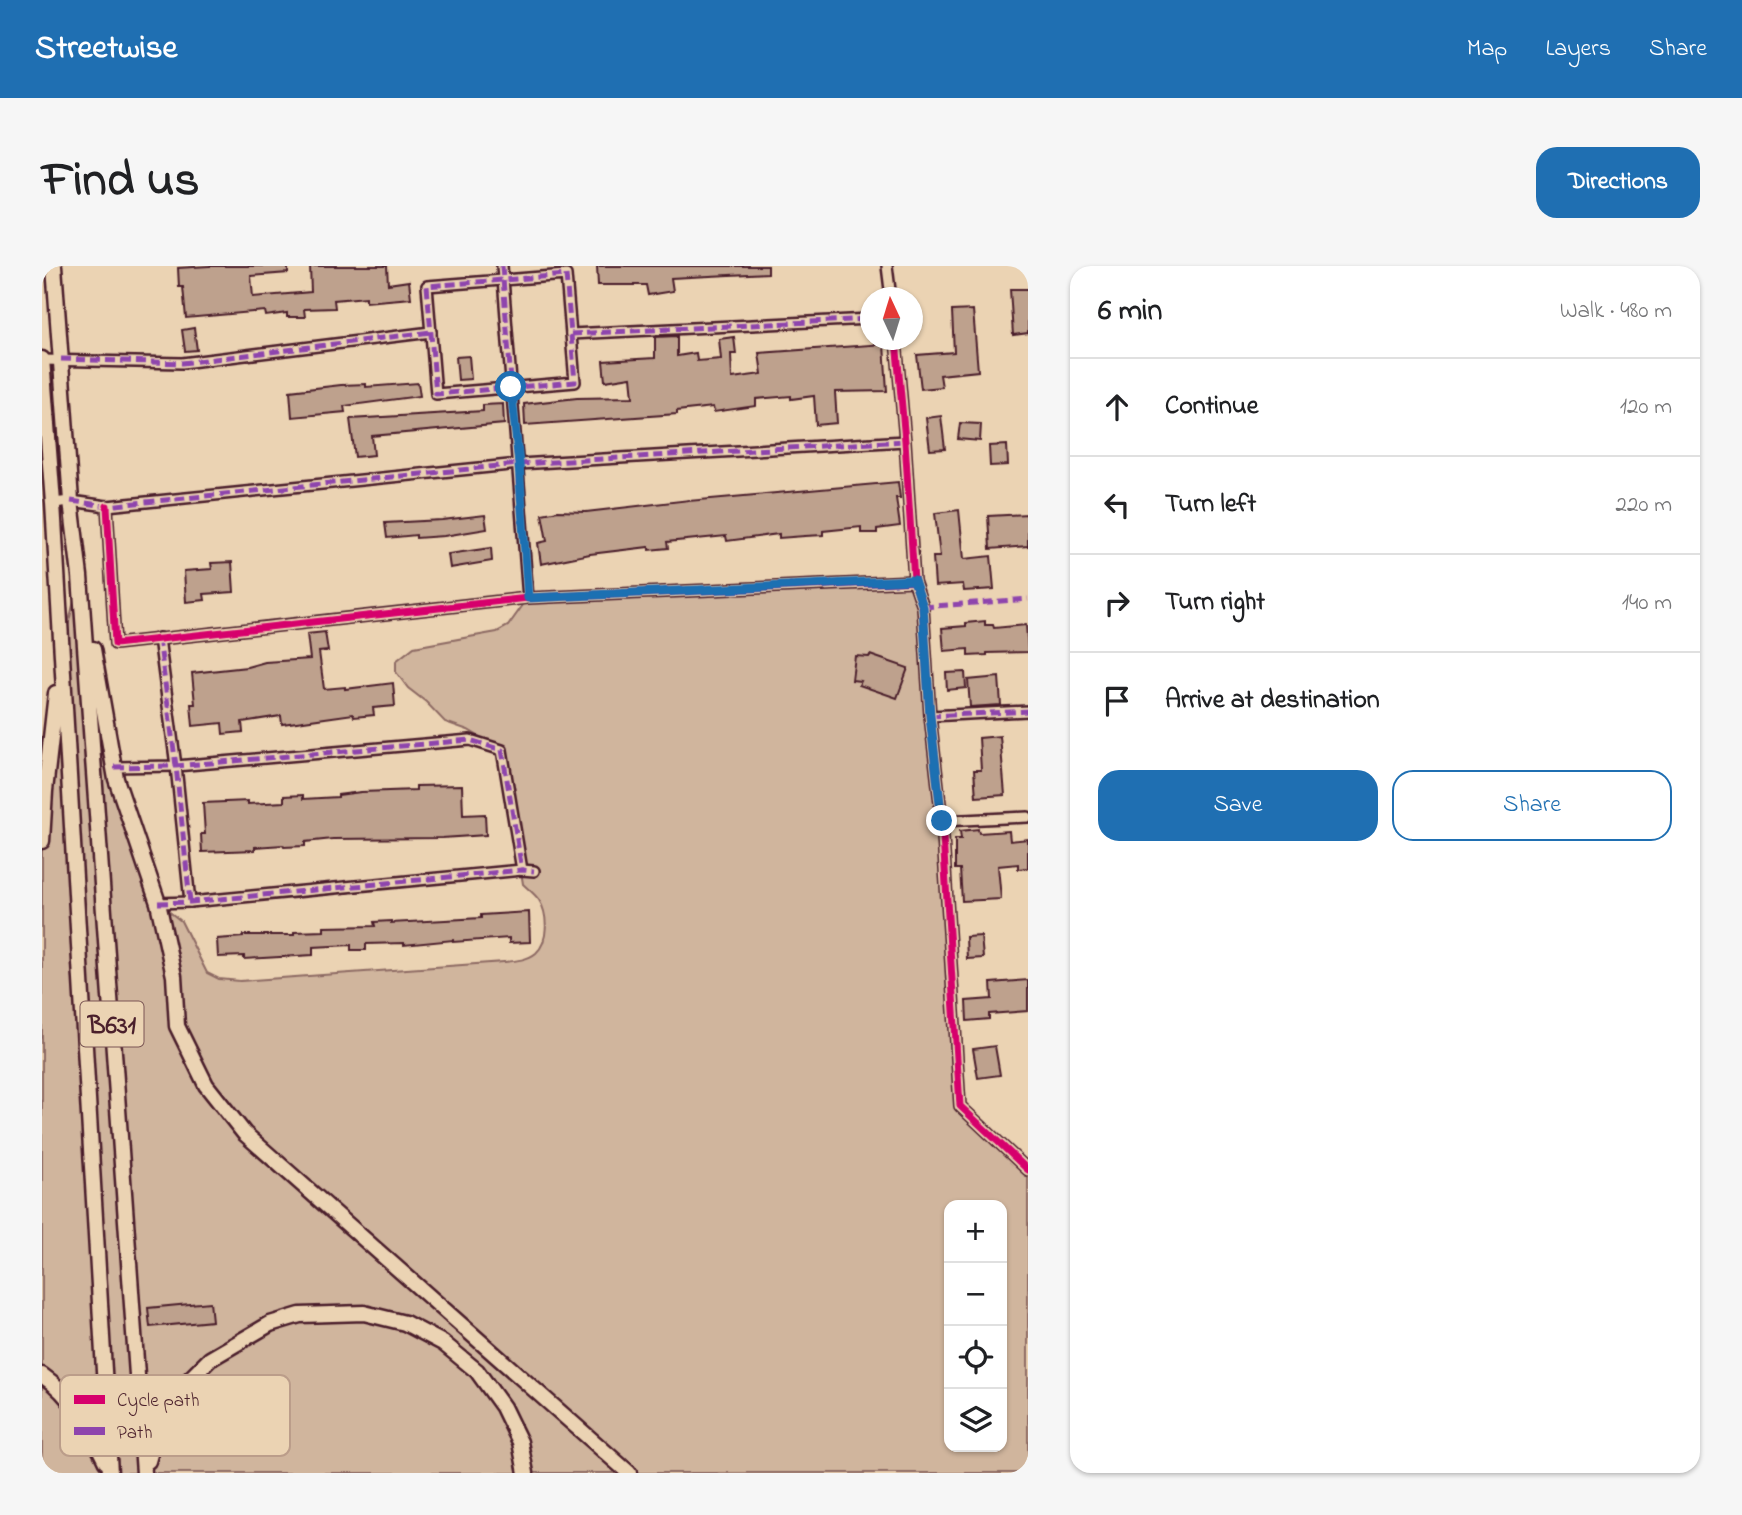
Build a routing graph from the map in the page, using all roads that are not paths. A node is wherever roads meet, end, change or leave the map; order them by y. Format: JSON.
{"nodes":[{"id":1,"x":54,"y":266,"type":"edge"},
{"id":2,"x":502,"y":266,"type":"edge"},
{"id":3,"x":887,"y":266,"type":"edge"},
{"id":4,"x":503,"y":280,"type":"junction"},
{"id":5,"x":890,"y":287,"type":"edge"},
{"id":6,"x":860,"y":320,"type":"edge"},
{"id":7,"x":431,"y":332,"type":"junction"},
{"id":8,"x":571,"y":334,"type":"junction"},
{"id":9,"x":897,"y":350,"type":"edge"},
{"id":10,"x":42,"y":359,"type":"edge"},
{"id":11,"x":61,"y":359,"type":"junction"},
{"id":12,"x":511,"y":387,"type":"junction"},
{"id":13,"x":905,"y":441,"type":"junction"},
{"id":14,"x":519,"y":464,"type":"junction"},
{"id":15,"x":71,"y":501,"type":"junction"},
{"id":16,"x":53,"y":503,"type":"junction"},
{"id":17,"x":107,"y":506,"type":"junction"},
{"id":18,"x":80,"y":576,"type":"junction"},
{"id":19,"x":914,"y":580,"type":"junction"},
{"id":20,"x":528,"y":598,"type":"junction"},
{"id":21,"x":159,"y":638,"type":"junction"},
{"id":22,"x":61,"y":655,"type":"junction"},
{"id":23,"x":1028,"y":711,"type":"edge"},
{"id":24,"x":930,"y":716,"type":"junction"},
{"id":25,"x":177,"y":766,"type":"junction"},
{"id":26,"x":114,"y":767,"type":"junction"},
{"id":27,"x":43,"y":792,"type":"edge"},
{"id":28,"x":1028,"y":817,"type":"edge"},
{"id":29,"x":942,"y":821,"type":"junction"},
{"id":30,"x":42,"y":841,"type":"edge"},
{"id":31,"x":522,"y":870,"type":"junction"},
{"id":32,"x":534,"y":871,"type":"dead end"},
{"id":33,"x":190,"y":902,"type":"junction"},
{"id":34,"x":158,"y":903,"type":"junction"},
{"id":35,"x":1028,"y":1170,"type":"edge"},
{"id":36,"x":42,"y":1375,"type":"edge"},
{"id":37,"x":103,"y":1375,"type":"edge"},
{"id":38,"x":137,"y":1375,"type":"edge"},
{"id":39,"x":194,"y":1375,"type":"edge"},
{"id":40,"x":60,"y":1390,"type":"edge"},
{"id":41,"x":149,"y":1456,"type":"edge"},
{"id":42,"x":144,"y":1473,"type":"edge"},
{"id":43,"x":526,"y":1473,"type":"edge"},
{"id":44,"x":629,"y":1473,"type":"edge"}],
"edges":[{"from":1,"to":11,"type":"main road","number":"B631"},
{"from":2,"to":4,"type":"street"},
{"from":3,"to":5,"type":"street"},
{"from":4,"to":7,"type":"street"},
{"from":4,"to":8,"type":"street"},
{"from":4,"to":12,"type":"street"},
{"from":6,"to":8,"type":"street"},
{"from":7,"to":11,"type":"street"},
{"from":7,"to":12,"type":"street"},
{"from":8,"to":12,"type":"street"},
{"from":9,"to":13,"type":"street"},
{"from":10,"to":11,"type":"street"},
{"from":10,"to":16,"type":"main road","number":"B631"},
{"from":11,"to":15,"type":"main road","number":"B631"},
{"from":12,"to":14,"type":"street"},
{"from":13,"to":14,"type":"street"},
{"from":13,"to":19,"type":"street"},
{"from":14,"to":17,"type":"street"},
{"from":14,"to":20,"type":"street"},
{"from":15,"to":16,"type":"street"},
{"from":15,"to":17,"type":"street"},
{"from":15,"to":18,"type":"main road","number":"B631"},
{"from":16,"to":22,"type":"main road","number":"B631"},
{"from":17,"to":21,"type":"street"},
{"from":18,"to":26,"type":"main road"},
{"from":18,"to":38,"type":"main road","number":"B631"},
{"from":19,"to":20,"type":"street"},
{"from":19,"to":24,"type":"street"},
{"from":20,"to":21,"type":"street"},
{"from":21,"to":25,"type":"street"},
{"from":22,"to":27,"type":"main road"},
{"from":22,"to":37,"type":"main road","number":"B631"},
{"from":23,"to":24,"type":"street"},
{"from":24,"to":29,"type":"street"},
{"from":25,"to":26,"type":"street"},
{"from":25,"to":31,"type":"street"},
{"from":25,"to":33,"type":"street"},
{"from":26,"to":34,"type":"main road"},
{"from":27,"to":30,"type":"main road"},
{"from":28,"to":29,"type":"street"},
{"from":29,"to":35,"type":"street"},
{"from":31,"to":32,"type":"street"},
{"from":31,"to":33,"type":"street"},
{"from":33,"to":34,"type":"street"},
{"from":34,"to":44,"type":"main road"},
{"from":36,"to":40,"type":"main road"},
{"from":39,"to":43,"type":"main road"},
{"from":41,"to":42,"type":"main road"}]}
